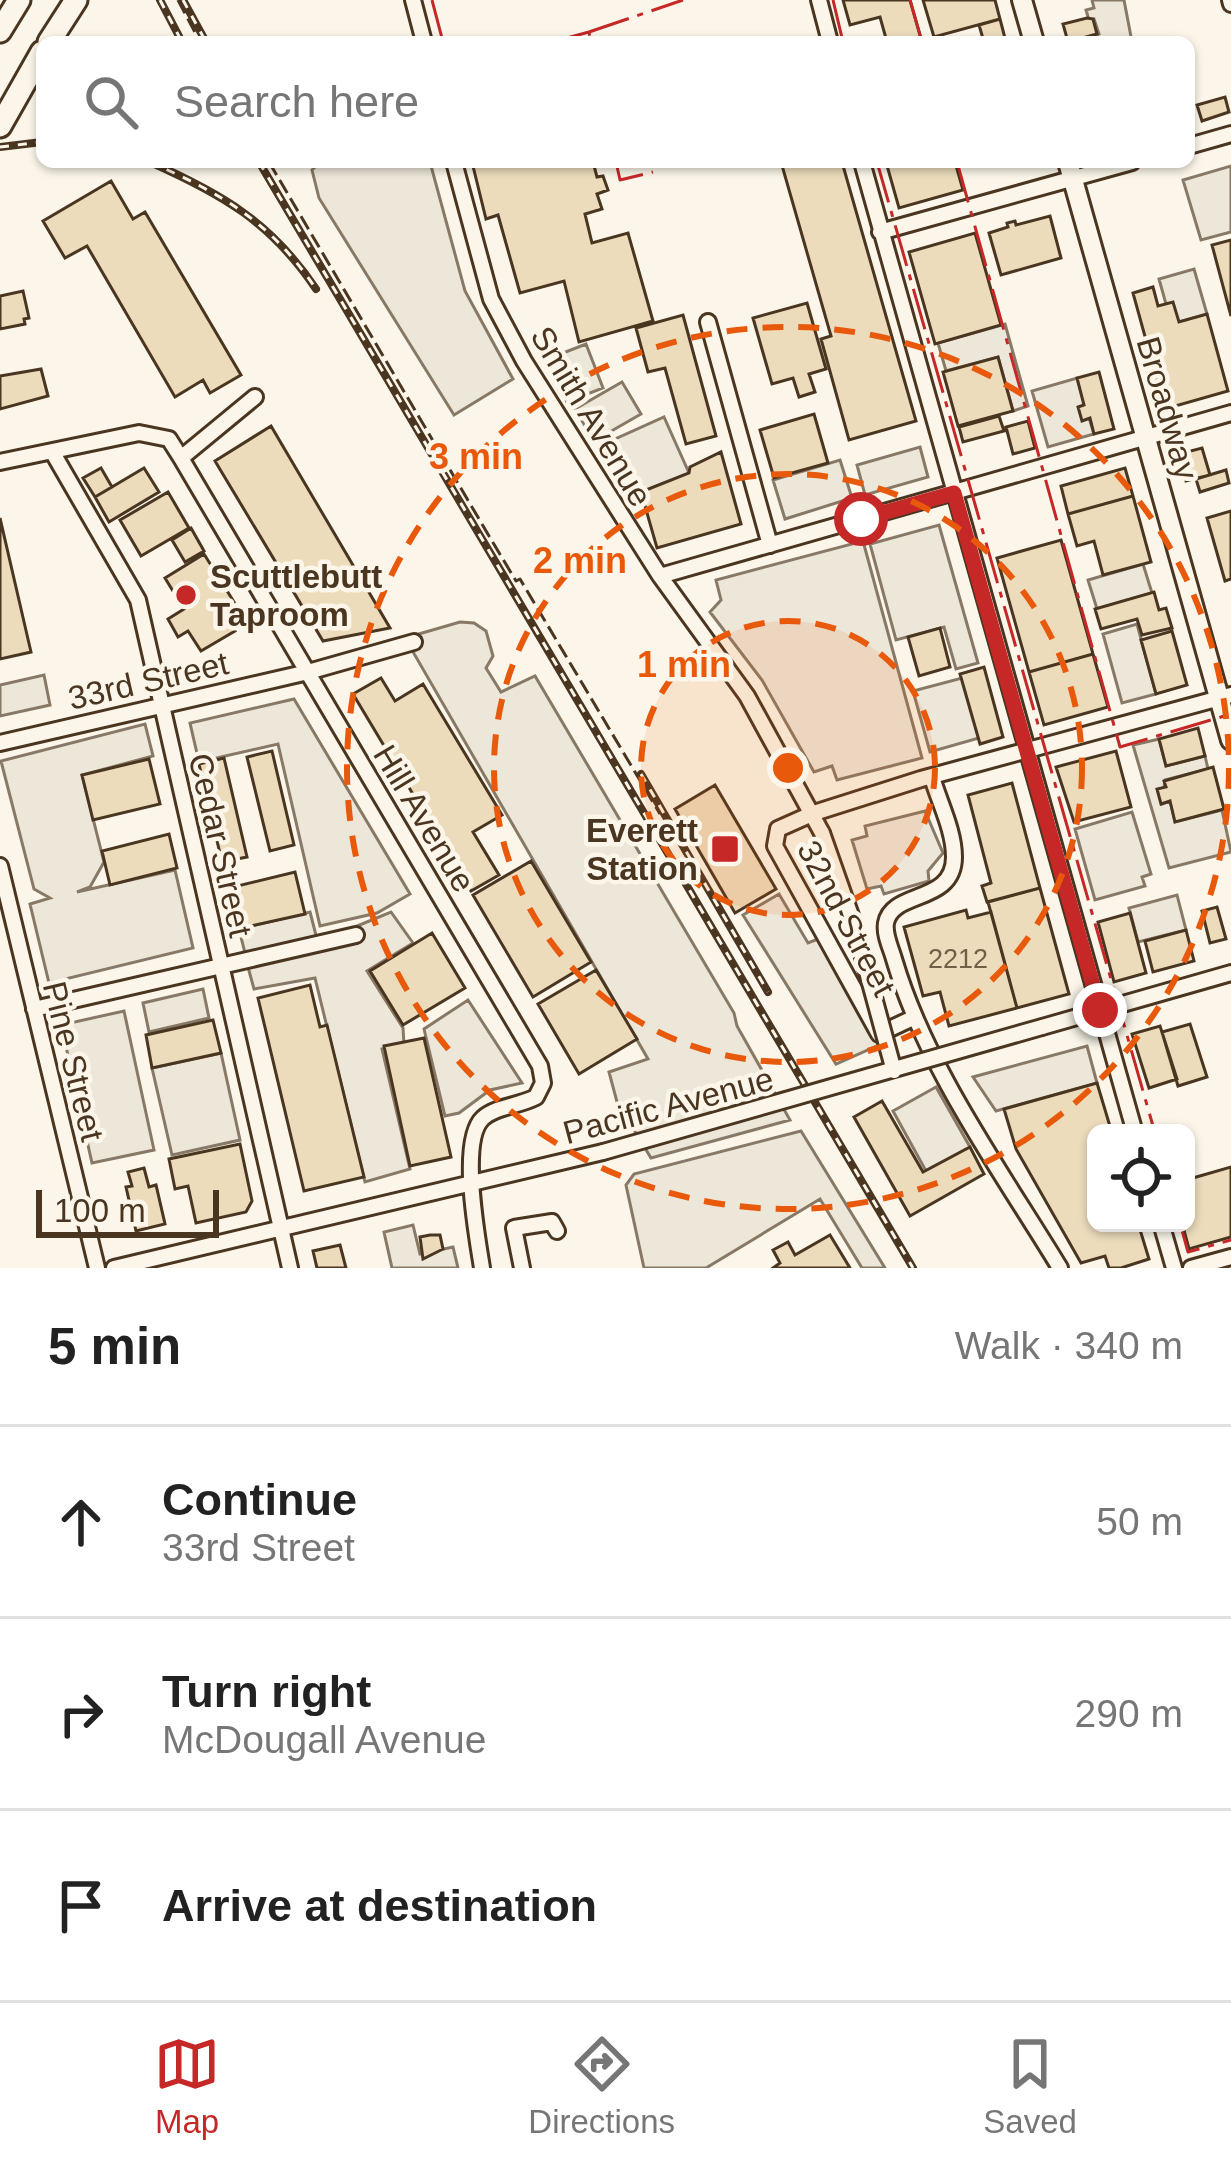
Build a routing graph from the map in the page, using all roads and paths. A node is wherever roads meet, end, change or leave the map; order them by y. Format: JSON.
{"nodes":[{"id":1,"x":19,"y":0,"type":"edge"},
{"id":2,"x":76,"y":0,"type":"edge"},
{"id":3,"x":413,"y":0,"type":"edge"},
{"id":4,"x":819,"y":0,"type":"edge"},
{"id":5,"x":1022,"y":0,"type":"edge"},
{"id":6,"x":0,"y":31,"type":"edge"},
{"id":7,"x":53,"y":36,"type":"edge"},
{"id":8,"x":422,"y":36,"type":"edge"},
{"id":9,"x":828,"y":36,"type":"edge"},
{"id":10,"x":1032,"y":36,"type":"edge"},
{"id":11,"x":36,"y":63,"type":"edge"},
{"id":12,"x":0,"y":126,"type":"edge"},
{"id":13,"x":1231,"y":134,"type":"edge"},
{"id":14,"x":1195,"y":144,"type":"edge"},
{"id":15,"x":456,"y":168,"type":"edge"},
{"id":16,"x":864,"y":168,"type":"edge"},
{"id":17,"x":1070,"y":170,"type":"edge"},
{"id":18,"x":880,"y":232,"type":"junction"},
{"id":19,"x":708,"y":322,"type":"dead end"},
{"id":20,"x":255,"y":398,"type":"dead end"},
{"id":21,"x":1231,"y":413,"type":"edge"},
{"id":22,"x":1144,"y":437,"type":"junction"},
{"id":23,"x":53,"y":453,"type":"junction"},
{"id":24,"x":182,"y":458,"type":"junction"},
{"id":25,"x":0,"y":462,"type":"edge"},
{"id":26,"x":954,"y":493,"type":"junction"},
{"id":27,"x":770,"y":545,"type":"junction"},
{"id":28,"x":660,"y":576,"type":"junction"},
{"id":29,"x":415,"y":642,"type":"dead end"},
{"id":30,"x":308,"y":672,"type":"junction"},
{"id":31,"x":1225,"y":697,"type":"edge"},
{"id":32,"x":161,"y":704,"type":"junction"},
{"id":33,"x":1231,"y":740,"type":"edge"},
{"id":34,"x":0,"y":743,"type":"edge"},
{"id":35,"x":1029,"y":750,"type":"junction"},
{"id":36,"x":932,"y":777,"type":"junction"},
{"id":37,"x":814,"y":813,"type":"junction"},
{"id":38,"x":0,"y":866,"type":"edge"},
{"id":39,"x":356,"y":935,"type":"dead end"},
{"id":40,"x":222,"y":968,"type":"junction"},
{"id":41,"x":1231,"y":973,"type":"edge"},
{"id":42,"x":34,"y":1010,"type":"junction"},
{"id":43,"x":1100,"y":1010,"type":"junction"},
{"id":44,"x":914,"y":1018,"type":"junction"},
{"id":45,"x":894,"y":1072,"type":"junction"},
{"id":46,"x":1132,"y":1124,"type":"edge"},
{"id":47,"x":472,"y":1184,"type":"junction"},
{"id":48,"x":282,"y":1230,"type":"junction"},
{"id":49,"x":557,"y":1231,"type":"dead end"},
{"id":50,"x":1164,"y":1232,"type":"edge"},
{"id":51,"x":1231,"y":1257,"type":"edge"},
{"id":52,"x":97,"y":1268,"type":"edge"},
{"id":53,"x":114,"y":1268,"type":"edge"},
{"id":54,"x":290,"y":1268,"type":"edge"},
{"id":55,"x":482,"y":1268,"type":"edge"},
{"id":56,"x":522,"y":1268,"type":"edge"},
{"id":57,"x":1060,"y":1268,"type":"edge"},
{"id":58,"x":1174,"y":1268,"type":"edge"},
{"id":59,"x":1191,"y":1268,"type":"edge"}],
"edges":[{"from":1,"to":6,"type":"highway"},
{"from":2,"to":7,"type":"highway"},
{"from":3,"to":8,"type":"street"},
{"from":4,"to":9,"type":"street"},
{"from":5,"to":10,"type":"main road"},
{"from":11,"to":12,"type":"highway"},
{"from":13,"to":14,"type":"street"},
{"from":15,"to":28,"type":"street","name":"Smith Avenue"},
{"from":16,"to":18,"type":"street"},
{"from":17,"to":18,"type":"street"},
{"from":17,"to":22,"type":"main road","name":"Broadway"},
{"from":18,"to":26,"type":"street"},
{"from":19,"to":27,"type":"street"},
{"from":20,"to":24,"type":"street"},
{"from":21,"to":22,"type":"street"},
{"from":22,"to":26,"type":"street"},
{"from":22,"to":31,"type":"main road","name":"Broadway"},
{"from":23,"to":24,"type":"street"},
{"from":23,"to":25,"type":"street"},
{"from":23,"to":32,"type":"street","name":"Cedar Street"},
{"from":24,"to":30,"type":"street","name":"Hill Avenue"},
{"from":26,"to":27,"type":"street"},
{"from":26,"to":35,"type":"street"},
{"from":27,"to":28,"type":"street"},
{"from":28,"to":37,"type":"street","name":"Smith Avenue"},
{"from":29,"to":30,"type":"street","name":"33rd Street"},
{"from":30,"to":32,"type":"street","name":"33rd Street"},
{"from":30,"to":47,"type":"street","name":"Hill Avenue"},
{"from":31,"to":33,"type":"main road","name":"Broadway"},
{"from":31,"to":35,"type":"street","name":"32nd Street"},
{"from":32,"to":34,"type":"street","name":"33rd Street"},
{"from":32,"to":40,"type":"street","name":"Cedar Street"},
{"from":35,"to":36,"type":"street","name":"32nd Street"},
{"from":35,"to":43,"type":"street"},
{"from":36,"to":37,"type":"street","name":"32nd Street"},
{"from":36,"to":44,"type":"street"},
{"from":37,"to":44,"type":"street","name":"32nd Street"},
{"from":37,"to":45,"type":"street","name":"Smith Avenue","bridge":true},
{"from":38,"to":42,"type":"street","name":"Pine Street"},
{"from":39,"to":40,"type":"street"},
{"from":40,"to":42,"type":"street"},
{"from":40,"to":48,"type":"street","name":"Cedar Street"},
{"from":41,"to":43,"type":"street","name":"Pacific Avenue"},
{"from":42,"to":52,"type":"street","name":"Pine Street"},
{"from":43,"to":45,"type":"street","name":"Pacific Avenue","bridge":true},
{"from":43,"to":46,"type":"street"},
{"from":44,"to":57,"type":"street"},
{"from":45,"to":47,"type":"street","name":"Pacific Avenue","bridge":true},
{"from":47,"to":48,"type":"street","name":"Pacific Avenue"},
{"from":47,"to":55,"type":"street"},
{"from":48,"to":53,"type":"street","name":"Pacific Avenue"},
{"from":48,"to":54,"type":"street","name":"Cedar Street"},
{"from":49,"to":56,"type":"street"},
{"from":50,"to":58,"type":"street"},
{"from":51,"to":59,"type":"street"}]}
